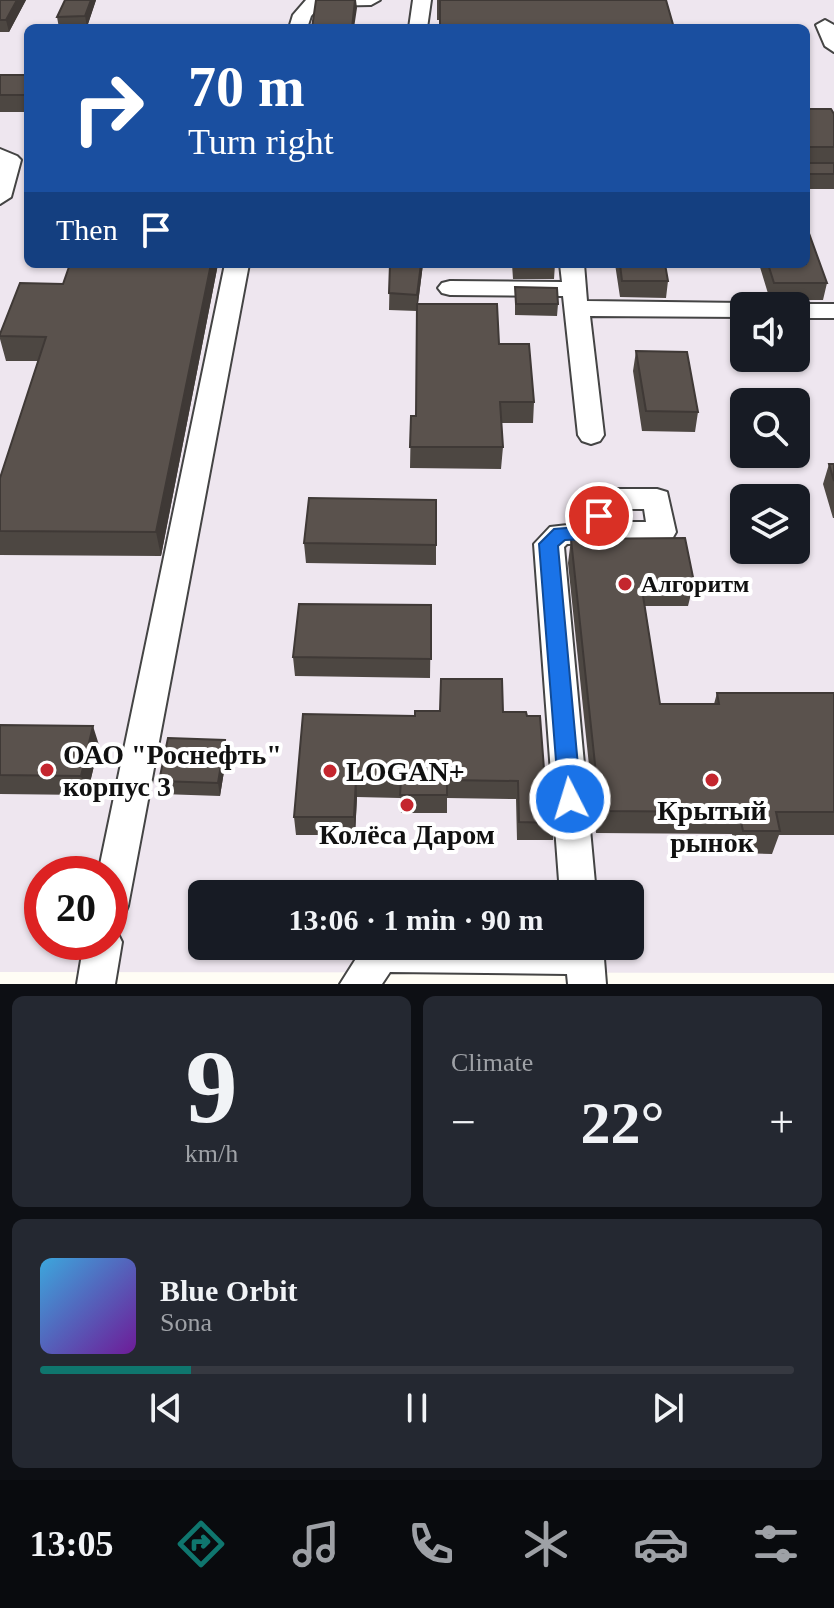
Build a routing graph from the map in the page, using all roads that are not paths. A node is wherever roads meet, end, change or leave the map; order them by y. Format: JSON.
{"nodes":[{"id":1,"x":371,"y":0,"type":"edge"},
{"id":2,"x":422,"y":0,"type":"edge"},
{"id":3,"x":299,"y":24,"type":"edge"},
{"id":4,"x":419,"y":24,"type":"edge"},
{"id":5,"x":825,"y":25,"type":"dead end"},
{"id":6,"x":834,"y":46,"type":"edge"},
{"id":7,"x":0,"y":155,"type":"edge"},
{"id":8,"x":0,"y":197,"type":"edge"},
{"id":9,"x":236,"y":268,"type":"edge"},
{"id":10,"x":478,"y":268,"type":"edge"},
{"id":11,"x":572,"y":268,"type":"edge"},
{"id":12,"x":450,"y":288,"type":"dead end"},
{"id":13,"x":490,"y":288,"type":"junction"},
{"id":14,"x":576,"y":299,"type":"junction"},
{"id":15,"x":730,"y":309,"type":"edge"},
{"id":16,"x":810,"y":311,"type":"edge"},
{"id":17,"x":834,"y":311,"type":"edge"},
{"id":18,"x":591,"y":435,"type":"dead end"},
{"id":19,"x":601,"y":533,"type":"dead end"},
{"id":20,"x":120,"y":856,"type":"edge"},
{"id":21,"x":577,"y":880,"type":"edge"},
{"id":22,"x":100,"y":960,"type":"edge"},
{"id":23,"x":585,"y":962,"type":"edge"},
{"id":24,"x":96,"y":984,"type":"edge"},
{"id":25,"x":359,"y":984,"type":"edge"}],
"edges":[{"from":1,"to":3,"type":"lane"},
{"from":2,"to":4,"type":"lane"},
{"from":5,"to":6,"type":"lane"},
{"from":7,"to":8,"type":"lane"},
{"from":9,"to":20,"type":"lane"},
{"from":10,"to":13,"type":"lane"},
{"from":11,"to":14,"type":"lane"},
{"from":12,"to":13,"type":"lane"},
{"from":13,"to":14,"type":"lane"},
{"from":14,"to":15,"type":"lane"},
{"from":14,"to":18,"type":"lane"},
{"from":16,"to":17,"type":"lane"},
{"from":19,"to":21,"type":"lane"},
{"from":22,"to":24,"type":"lane"},
{"from":23,"to":25,"type":"lane"}]}
